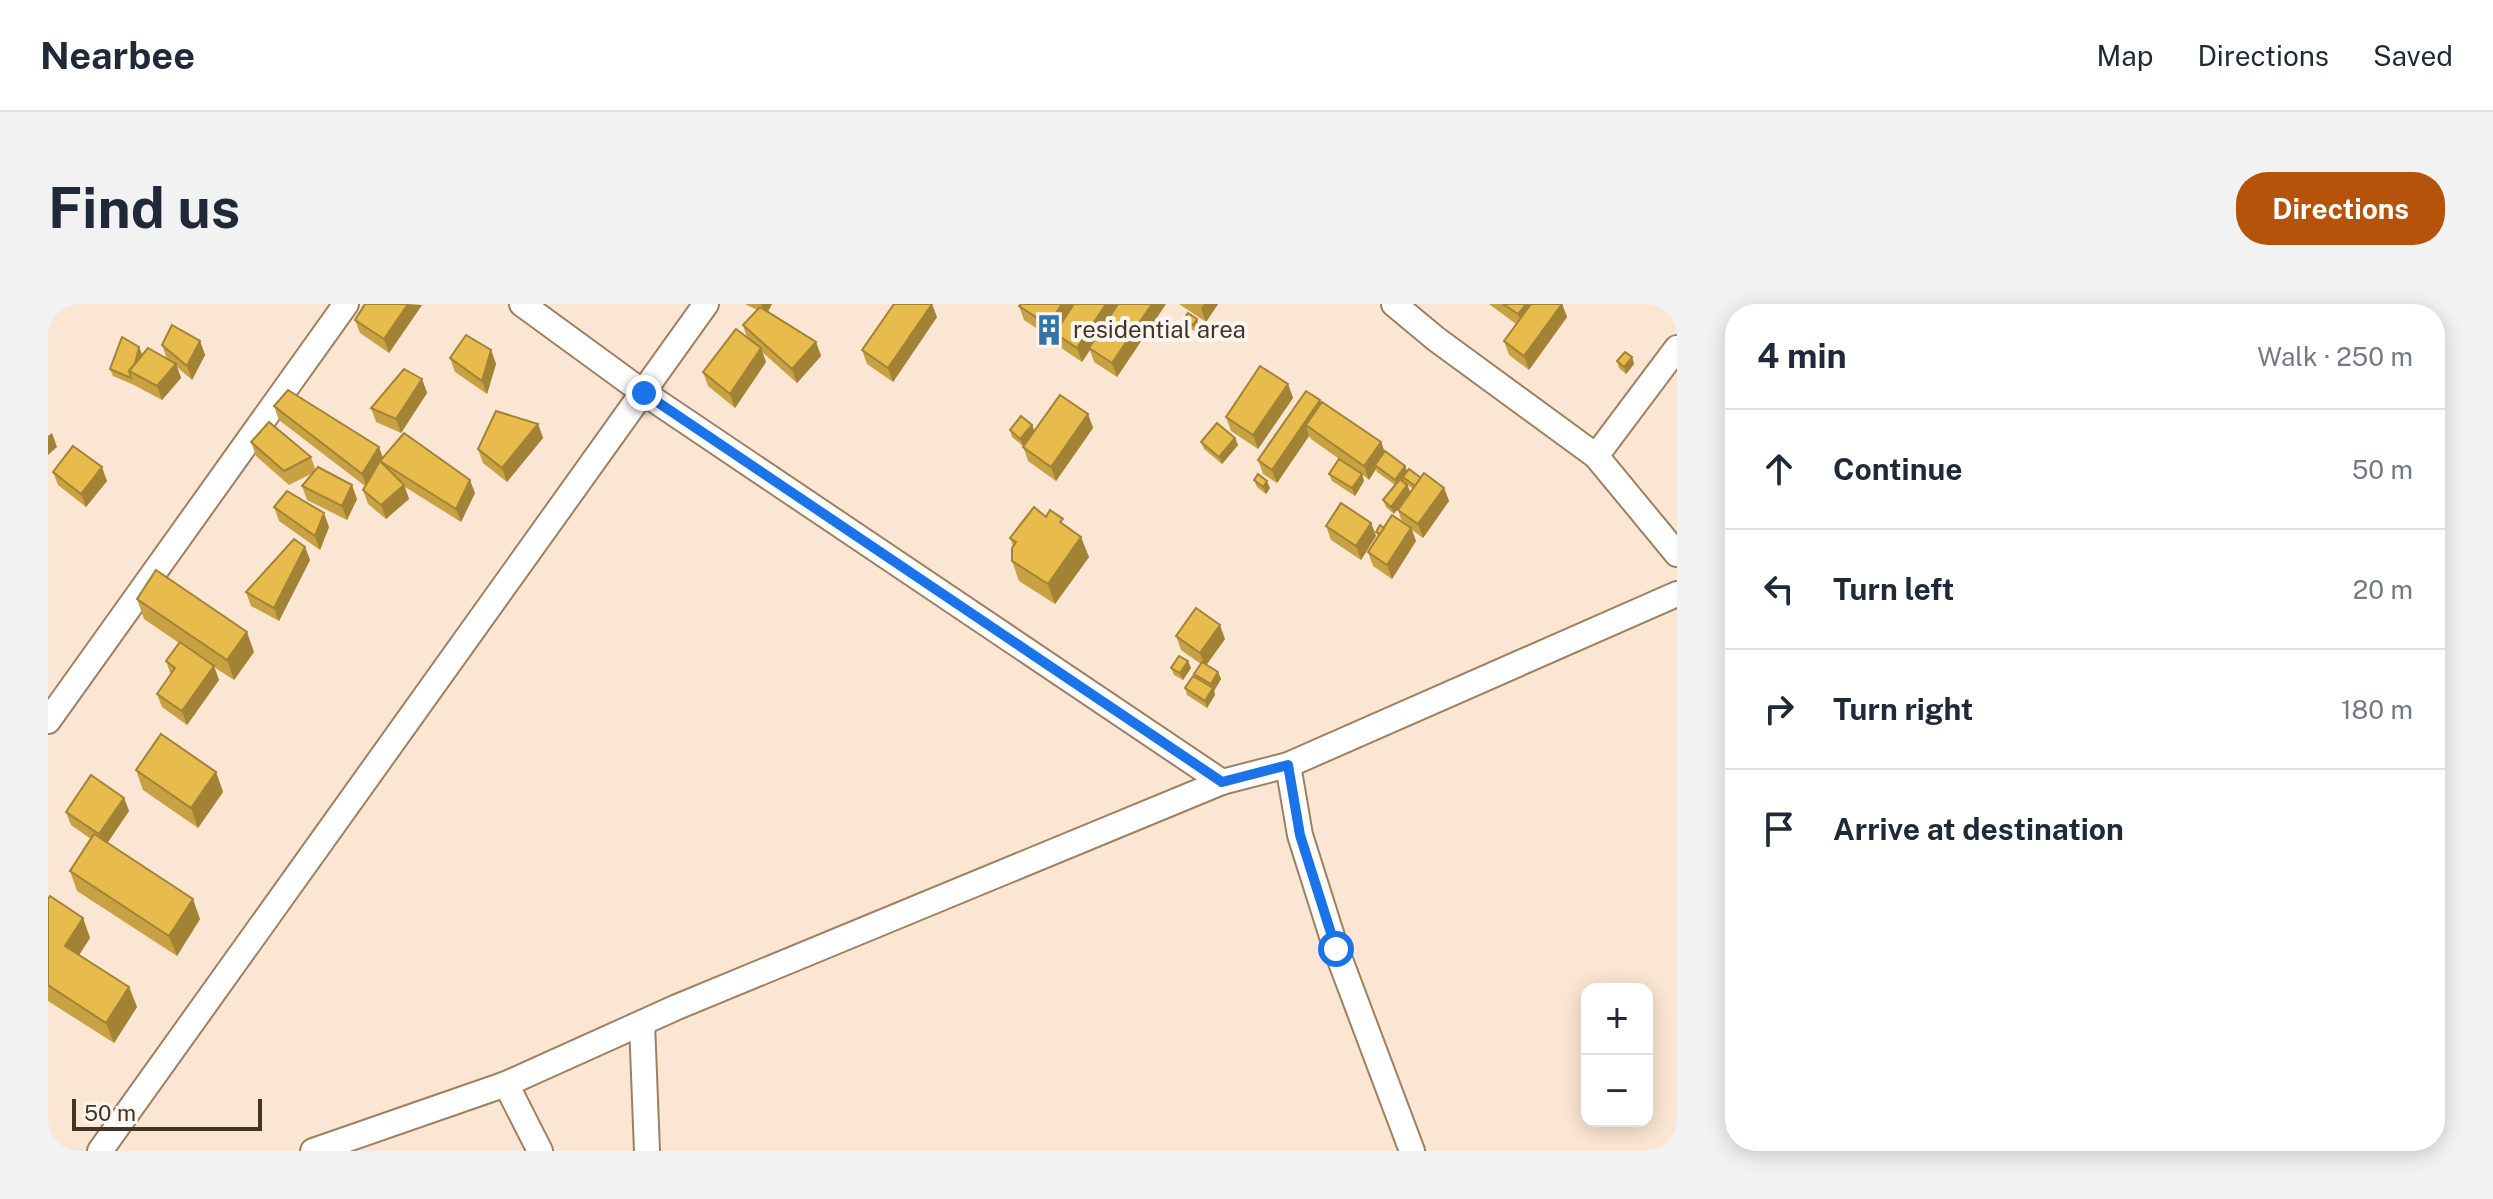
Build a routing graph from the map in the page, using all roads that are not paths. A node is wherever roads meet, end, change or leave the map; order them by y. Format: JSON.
{"nodes":[{"id":1,"x":346,"y":304,"type":"edge"},
{"id":2,"x":522,"y":304,"type":"edge"},
{"id":3,"x":706,"y":304,"type":"edge"},
{"id":4,"x":1394,"y":304,"type":"edge"},
{"id":5,"x":1677,"y":348,"type":"edge"},
{"id":6,"x":644,"y":393,"type":"junction"},
{"id":7,"x":1596,"y":456,"type":"junction"},
{"id":8,"x":1677,"y":554,"type":"edge"},
{"id":9,"x":1677,"y":594,"type":"edge"},
{"id":10,"x":48,"y":721,"type":"edge"},
{"id":11,"x":1288,"y":765,"type":"junction"},
{"id":12,"x":1222,"y":782,"type":"junction"},
{"id":13,"x":642,"y":1023,"type":"junction"},
{"id":14,"x":506,"y":1084,"type":"junction"},
{"id":15,"x":100,"y":1151,"type":"edge"},
{"id":16,"x":313,"y":1151,"type":"edge"},
{"id":17,"x":540,"y":1151,"type":"edge"},
{"id":18,"x":647,"y":1151,"type":"edge"},
{"id":19,"x":1412,"y":1151,"type":"edge"}],
"edges":[{"from":1,"to":10,"type":"street"},
{"from":2,"to":6,"type":"street"},
{"from":3,"to":6,"type":"street"},
{"from":4,"to":7,"type":"street"},
{"from":5,"to":7,"type":"street"},
{"from":6,"to":12,"type":"street"},
{"from":6,"to":15,"type":"street"},
{"from":7,"to":8,"type":"street"},
{"from":9,"to":11,"type":"street"},
{"from":11,"to":12,"type":"street"},
{"from":11,"to":19,"type":"street"},
{"from":12,"to":13,"type":"street"},
{"from":13,"to":14,"type":"street"},
{"from":13,"to":18,"type":"street"},
{"from":14,"to":16,"type":"street"},
{"from":14,"to":17,"type":"street"}]}
